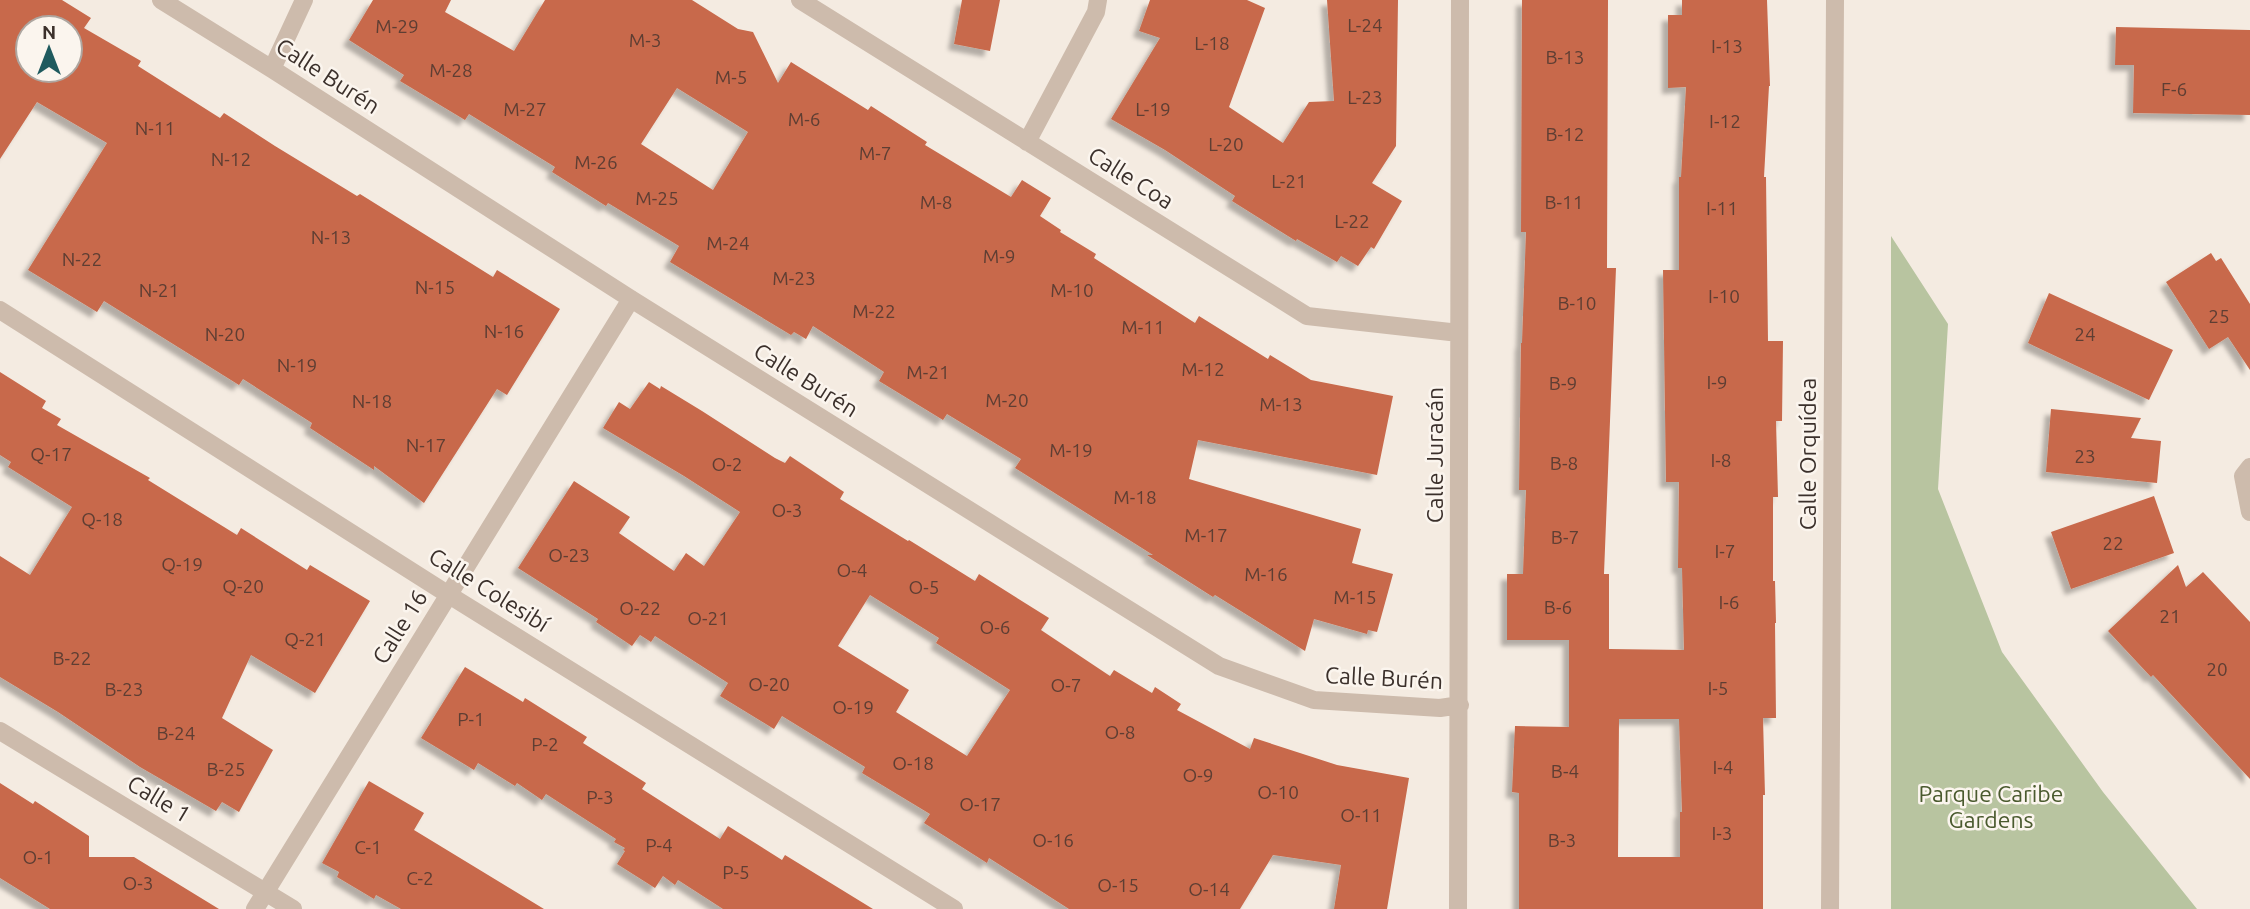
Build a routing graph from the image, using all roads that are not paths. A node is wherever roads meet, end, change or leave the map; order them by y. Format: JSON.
{"nodes":[{"id":1,"x":161,"y":0,"type":"edge"},
{"id":2,"x":304,"y":0,"type":"edge"},
{"id":3,"x":800,"y":0,"type":"edge"},
{"id":4,"x":1098,"y":0,"type":"edge"},
{"id":5,"x":1460,"y":0,"type":"edge"},
{"id":6,"x":1835,"y":0,"type":"edge"},
{"id":7,"x":272,"y":69,"type":"junction"},
{"id":8,"x":1027,"y":142,"type":"junction"},
{"id":9,"x":631,"y":299,"type":"junction"},
{"id":10,"x":0,"y":310,"type":"edge"},
{"id":11,"x":1459,"y":333,"type":"junction"},
{"id":12,"x":2250,"y":467,"type":"edge"},
{"id":13,"x":2250,"y":512,"type":"edge"},
{"id":14,"x":449,"y":595,"type":"junction"},
{"id":15,"x":1460,"y":705,"type":"junction"},
{"id":16,"x":0,"y":731,"type":"edge"},
{"id":17,"x":265,"y":892,"type":"junction"},
{"id":18,"x":255,"y":909,"type":"edge"},
{"id":19,"x":293,"y":909,"type":"edge"},
{"id":20,"x":954,"y":909,"type":"edge"},
{"id":21,"x":1458,"y":909,"type":"edge"},
{"id":22,"x":1830,"y":909,"type":"edge"}],
"edges":[{"from":1,"to":7,"type":"street","name":"Calle Burén"},
{"from":2,"to":7,"type":"street"},
{"from":3,"to":8,"type":"street","name":"Calle Coa"},
{"from":4,"to":8,"type":"street"},
{"from":5,"to":11,"type":"street","name":"Calle Juracán"},
{"from":6,"to":22,"type":"street","name":"Calle Orquídea"},
{"from":7,"to":9,"type":"street","name":"Calle Burén"},
{"from":8,"to":11,"type":"street","name":"Calle Coa"},
{"from":9,"to":14,"type":"street","name":"Calle 16"},
{"from":9,"to":15,"type":"street","name":"Calle Burén"},
{"from":10,"to":14,"type":"street","name":"Calle Colesibí"},
{"from":11,"to":15,"type":"street","name":"Calle Juracán"},
{"from":12,"to":13,"type":"street"},
{"from":14,"to":17,"type":"street","name":"Calle 16"},
{"from":14,"to":20,"type":"street","name":"Calle Colesibí"},
{"from":15,"to":21,"type":"street","name":"Calle Juracán"},
{"from":16,"to":17,"type":"street","name":"Calle 1"},
{"from":17,"to":18,"type":"street","name":"Calle 16"},
{"from":17,"to":19,"type":"street","name":"Calle 1"}]}
